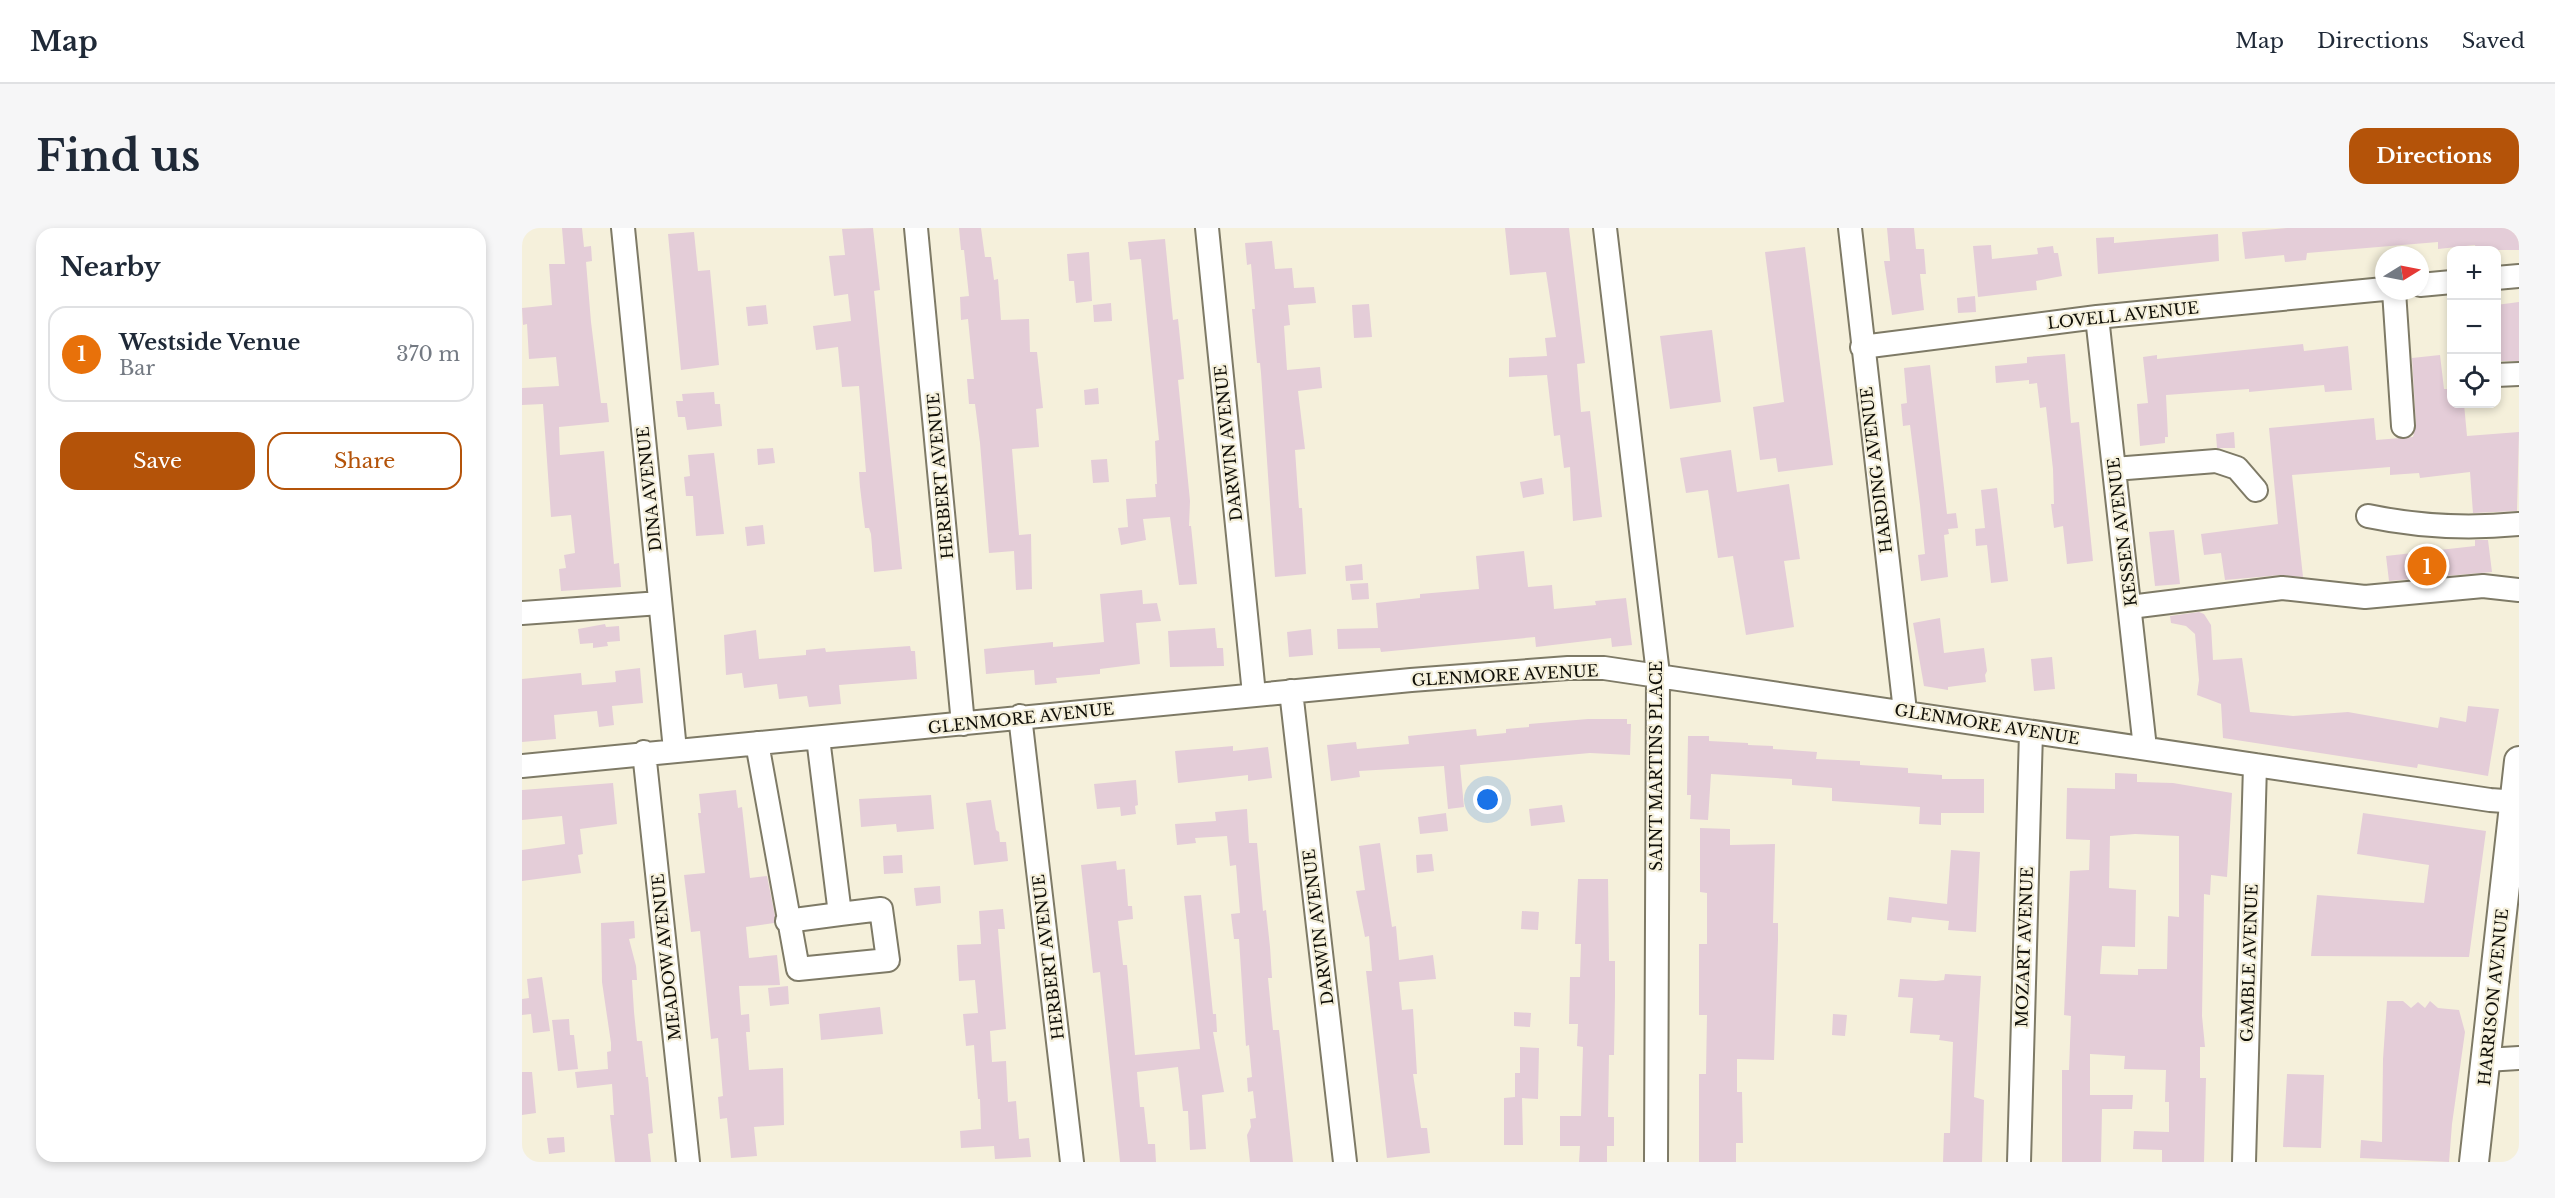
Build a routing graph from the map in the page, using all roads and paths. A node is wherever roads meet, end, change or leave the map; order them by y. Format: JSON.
{"nodes":[{"id":1,"x":623,"y":228,"type":"edge"},
{"id":2,"x":916,"y":228,"type":"edge"},
{"id":3,"x":1207,"y":228,"type":"edge"},
{"id":4,"x":1605,"y":228,"type":"edge"},
{"id":5,"x":1850,"y":228,"type":"edge"},
{"id":6,"x":2519,"y":276,"type":"edge"},
{"id":7,"x":2501,"y":278,"type":"edge"},
{"id":8,"x":2447,"y":282,"type":"edge"},
{"id":9,"x":2429,"y":284,"type":"edge"},
{"id":10,"x":2375,"y":289,"type":"edge"},
{"id":11,"x":2395,"y":300,"type":"edge"},
{"id":12,"x":2097,"y":316,"type":"junction"},
{"id":13,"x":1862,"y":347,"type":"junction"},
{"id":14,"x":2519,"y":374,"type":"edge"},
{"id":15,"x":2501,"y":375,"type":"edge"},
{"id":16,"x":2403,"y":426,"type":"dead end"},
{"id":17,"x":2114,"y":469,"type":"junction"},
{"id":18,"x":2256,"y":490,"type":"dead end"},
{"id":19,"x":2368,"y":516,"type":"dead end"},
{"id":20,"x":2519,"y":524,"type":"edge"},
{"id":21,"x":2519,"y":590,"type":"edge"},
{"id":22,"x":660,"y":603,"type":"junction"},
{"id":23,"x":2130,"y":607,"type":"junction"},
{"id":24,"x":522,"y":613,"type":"edge"},
{"id":25,"x":1658,"y":674,"type":"junction"},
{"id":26,"x":1291,"y":691,"type":"junction"},
{"id":27,"x":1254,"y":694,"type":"junction"},
{"id":28,"x":1905,"y":711,"type":"junction"},
{"id":29,"x":1020,"y":717,"type":"junction"},
{"id":30,"x":963,"y":724,"type":"junction"},
{"id":31,"x":2031,"y":732,"type":"junction"},
{"id":32,"x":818,"y":738,"type":"junction"},
{"id":33,"x":757,"y":743,"type":"junction"},
{"id":34,"x":2145,"y":748,"type":"junction"},
{"id":35,"x":675,"y":750,"type":"junction"},
{"id":36,"x":644,"y":752,"type":"junction"},
{"id":37,"x":2519,"y":760,"type":"edge"},
{"id":38,"x":2255,"y":765,"type":"junction"},
{"id":39,"x":522,"y":766,"type":"edge"},
{"id":40,"x":2517,"y":802,"type":"edge"},
{"id":41,"x":840,"y":914,"type":"junction"},
{"id":42,"x":787,"y":921,"type":"junction"},
{"id":43,"x":2519,"y":1058,"type":"edge"},
{"id":44,"x":2486,"y":1060,"type":"junction"},
{"id":45,"x":688,"y":1162,"type":"edge"},
{"id":46,"x":1072,"y":1162,"type":"edge"},
{"id":47,"x":1345,"y":1162,"type":"edge"},
{"id":48,"x":1656,"y":1162,"type":"edge"},
{"id":49,"x":2019,"y":1162,"type":"edge"},
{"id":50,"x":2244,"y":1162,"type":"edge"},
{"id":51,"x":2474,"y":1162,"type":"edge"}],
"edges":[{"from":1,"to":22,"type":"street","name":"DINA AVENUE"},
{"from":2,"to":30,"type":"street","name":"HERBERT AVENUE"},
{"from":3,"to":27,"type":"street","name":"DARWIN AVENUE"},
{"from":4,"to":25,"type":"street","name":"SAINT MARTINS PLACE"},
{"from":5,"to":13,"type":"street","name":"HARDING AVENUE"},
{"from":6,"to":7,"type":"street"},
{"from":8,"to":9,"type":"street"},
{"from":10,"to":12,"type":"street","name":"LOVELL AVENUE"},
{"from":11,"to":16,"type":"street"},
{"from":12,"to":13,"type":"street","name":"LOVELL AVENUE"},
{"from":12,"to":17,"type":"street","name":"KESSEN AVENUE"},
{"from":13,"to":28,"type":"street","name":"HARDING AVENUE"},
{"from":14,"to":15,"type":"street"},
{"from":17,"to":18,"type":"street"},
{"from":17,"to":23,"type":"street","name":"KESSEN AVENUE"},
{"from":19,"to":20,"type":"street"},
{"from":21,"to":23,"type":"street"},
{"from":22,"to":24,"type":"street"},
{"from":22,"to":35,"type":"street","name":"DINA AVENUE"},
{"from":23,"to":34,"type":"street","name":"KESSEN AVENUE"},
{"from":25,"to":26,"type":"street","name":"GLENMORE AVENUE"},
{"from":25,"to":28,"type":"street","name":"GLENMORE AVENUE"},
{"from":25,"to":48,"type":"street","name":"SAINT MARTINS PLACE"},
{"from":26,"to":27,"type":"street","name":"GLENMORE AVENUE"},
{"from":26,"to":47,"type":"street","name":"DARWIN AVENUE"},
{"from":27,"to":29,"type":"street","name":"GLENMORE AVENUE"},
{"from":28,"to":31,"type":"street","name":"GLENMORE AVENUE"},
{"from":29,"to":30,"type":"street","name":"GLENMORE AVENUE"},
{"from":29,"to":46,"type":"street","name":"HERBERT AVENUE"},
{"from":30,"to":32,"type":"street","name":"GLENMORE AVENUE"},
{"from":31,"to":34,"type":"street","name":"GLENMORE AVENUE"},
{"from":31,"to":49,"type":"street","name":"MOZART AVENUE"},
{"from":32,"to":33,"type":"street","name":"GLENMORE AVENUE"},
{"from":32,"to":41,"type":"street"},
{"from":33,"to":35,"type":"street","name":"GLENMORE AVENUE"},
{"from":33,"to":42,"type":"street"},
{"from":34,"to":38,"type":"street","name":"GLENMORE AVENUE"},
{"from":35,"to":36,"type":"street","name":"GLENMORE AVENUE"},
{"from":36,"to":39,"type":"street","name":"GLENMORE AVENUE"},
{"from":36,"to":45,"type":"street","name":"MEADOW AVENUE"},
{"from":37,"to":40,"type":"main road","name":"HARRISON AVENUE"},
{"from":38,"to":40,"type":"street","name":"GLENMORE AVENUE"},
{"from":38,"to":50,"type":"street","name":"GAMBLE AVENUE"},
{"from":40,"to":44,"type":"main road","name":"HARRISON AVENUE"},
{"from":41,"to":42,"type":"street"},
{"from":41,"to":42,"type":"street"},
{"from":43,"to":44,"type":"street"},
{"from":44,"to":51,"type":"main road","name":"HARRISON AVENUE"}]}
